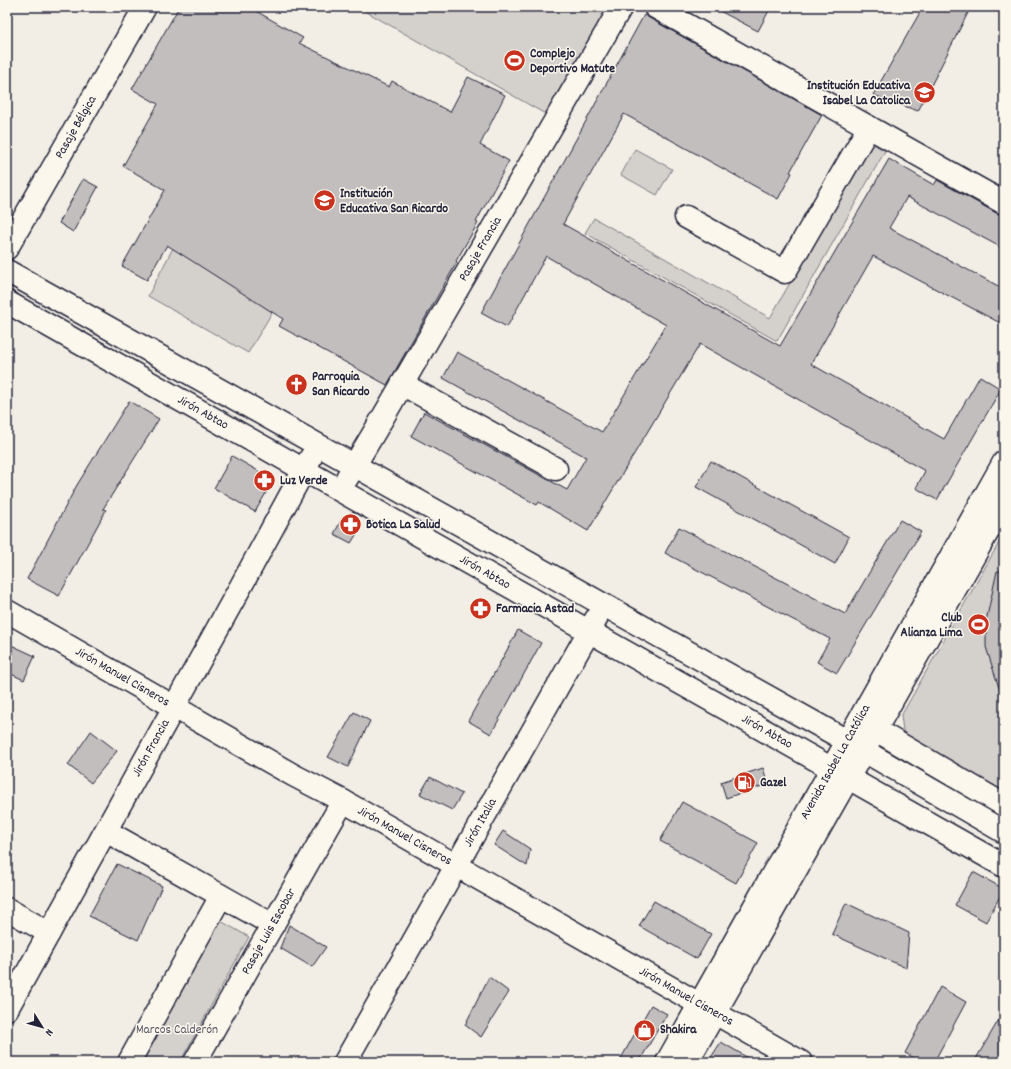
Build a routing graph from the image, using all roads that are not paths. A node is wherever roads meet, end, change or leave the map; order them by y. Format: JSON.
{"nodes":[{"id":1,"x":145,"y":7,"type":"edge"},
{"id":2,"x":621,"y":7,"type":"edge"},
{"id":3,"x":655,"y":7,"type":"edge"},
{"id":4,"x":869,"y":128,"type":"junction"},
{"id":5,"x":1004,"y":203,"type":"edge"},
{"id":6,"x":686,"y":217,"type":"dead end"},
{"id":7,"x":7,"y":248,"type":"edge"},
{"id":8,"x":7,"y":271,"type":"edge"},
{"id":9,"x":7,"y":302,"type":"edge"},
{"id":10,"x":402,"y":384,"type":"junction"},
{"id":11,"x":318,"y":445,"type":"junction"},
{"id":12,"x":1004,"y":462,"type":"edge"},
{"id":13,"x":355,"y":466,"type":"junction"},
{"id":14,"x":556,"y":469,"type":"dead end"},
{"id":15,"x":304,"y":470,"type":"junction"},
{"id":16,"x":339,"y":490,"type":"junction"},
{"id":17,"x":1004,"y":503,"type":"edge"},
{"id":18,"x":1004,"y":524,"type":"edge"},
{"id":19,"x":604,"y":605,"type":"junction"},
{"id":20,"x":7,"y":611,"type":"edge"},
{"id":21,"x":589,"y":632,"type":"junction"},
{"id":22,"x":175,"y":706,"type":"junction"},
{"id":23,"x":881,"y":732,"type":"junction"},
{"id":24,"x":855,"y":746,"type":"junction"},
{"id":25,"x":839,"y":774,"type":"junction"},
{"id":26,"x":343,"y":801,"type":"junction"},
{"id":27,"x":1004,"y":805,"type":"edge"},
{"id":28,"x":106,"y":831,"type":"junction"},
{"id":29,"x":1004,"y":832,"type":"edge"},
{"id":30,"x":456,"y":866,"type":"junction"},
{"id":31,"x":1004,"y":866,"type":"edge"},
{"id":32,"x":221,"y":896,"type":"junction"},
{"id":33,"x":7,"y":909,"type":"edge"},
{"id":34,"x":273,"y":925,"type":"junction"},
{"id":35,"x":49,"y":932,"type":"junction"},
{"id":36,"x":7,"y":1009,"type":"edge"},
{"id":37,"x":708,"y":1009,"type":"junction"},
{"id":38,"x":129,"y":1062,"type":"edge"},
{"id":39,"x":196,"y":1062,"type":"edge"},
{"id":40,"x":345,"y":1062,"type":"edge"},
{"id":41,"x":667,"y":1062,"type":"edge"},
{"id":42,"x":687,"y":1062,"type":"edge"},
{"id":43,"x":802,"y":1062,"type":"edge"}],
"edges":[{"from":1,"to":7,"type":"street","name":"Pasaje Bélgica"},
{"from":2,"to":10,"type":"street","name":"Pasaje Francia"},
{"from":3,"to":4,"type":"street"},
{"from":4,"to":5,"type":"street"},
{"from":4,"to":6,"type":"street"},
{"from":8,"to":11,"type":"street","name":"Jirón Abtao"},
{"from":9,"to":15,"type":"street","name":"Jirón Abtao"},
{"from":10,"to":13,"type":"street","name":"Pasaje Francia"},
{"from":10,"to":14,"type":"street"},
{"from":11,"to":13,"type":"street","name":"Jirón Abtao"},
{"from":11,"to":15,"type":"street","name":"Jirón Francia"},
{"from":12,"to":24,"type":"street","name":"Avenida Isabel La Católica"},
{"from":13,"to":16,"type":"street","name":"Pasaje Francia"},
{"from":13,"to":19,"type":"street","name":"Jirón Abtao"},
{"from":15,"to":16,"type":"street","name":"Jirón Abtao"},
{"from":15,"to":22,"type":"street","name":"Jirón Francia"},
{"from":16,"to":21,"type":"street","name":"Jirón Abtao"},
{"from":17,"to":23,"type":"street","name":"Avenida Isabel La Católica"},
{"from":18,"to":23,"type":"street"},
{"from":19,"to":21,"type":"street","name":"Jirón Italia"},
{"from":19,"to":24,"type":"street","name":"Jirón Abtao"},
{"from":20,"to":22,"type":"street","name":"Jirón Manuel Cisneros"},
{"from":21,"to":25,"type":"street","name":"Jirón Abtao"},
{"from":21,"to":30,"type":"street","name":"Jirón Italia"},
{"from":22,"to":26,"type":"street","name":"Jirón Manuel Cisneros"},
{"from":22,"to":28,"type":"street","name":"Jirón Francia"},
{"from":23,"to":24,"type":"street","name":"Avenida Isabel La Católica"},
{"from":23,"to":27,"type":"street"},
{"from":24,"to":25,"type":"street","name":"Avenida Isabel La Católica"},
{"from":24,"to":29,"type":"street","name":"Jirón Abtao"},
{"from":25,"to":31,"type":"street","name":"Jirón Abtao"},
{"from":25,"to":37,"type":"street","name":"Avenida Isabel La Católica"},
{"from":26,"to":30,"type":"street","name":"Jirón Manuel Cisneros"},
{"from":26,"to":34,"type":"street","name":"Pasaje Luis Escobar"},
{"from":28,"to":32,"type":"street"},
{"from":28,"to":35,"type":"street","name":"Jirón Francia"},
{"from":30,"to":37,"type":"street","name":"Jirón Manuel Cisneros"},
{"from":30,"to":40,"type":"street","name":"Jirón Italia"},
{"from":32,"to":34,"type":"street"},
{"from":32,"to":38,"type":"street"},
{"from":33,"to":35,"type":"street"},
{"from":34,"to":39,"type":"street","name":"Pasaje Luis Escobar"},
{"from":35,"to":36,"type":"street","name":"Jirón Francia"},
{"from":37,"to":41,"type":"street","name":"Avenida Isabel La Católica"},
{"from":37,"to":42,"type":"street","name":"Avenida Isabel La Católica"},
{"from":37,"to":43,"type":"street","name":"Jirón Manuel Cisneros"}]}
